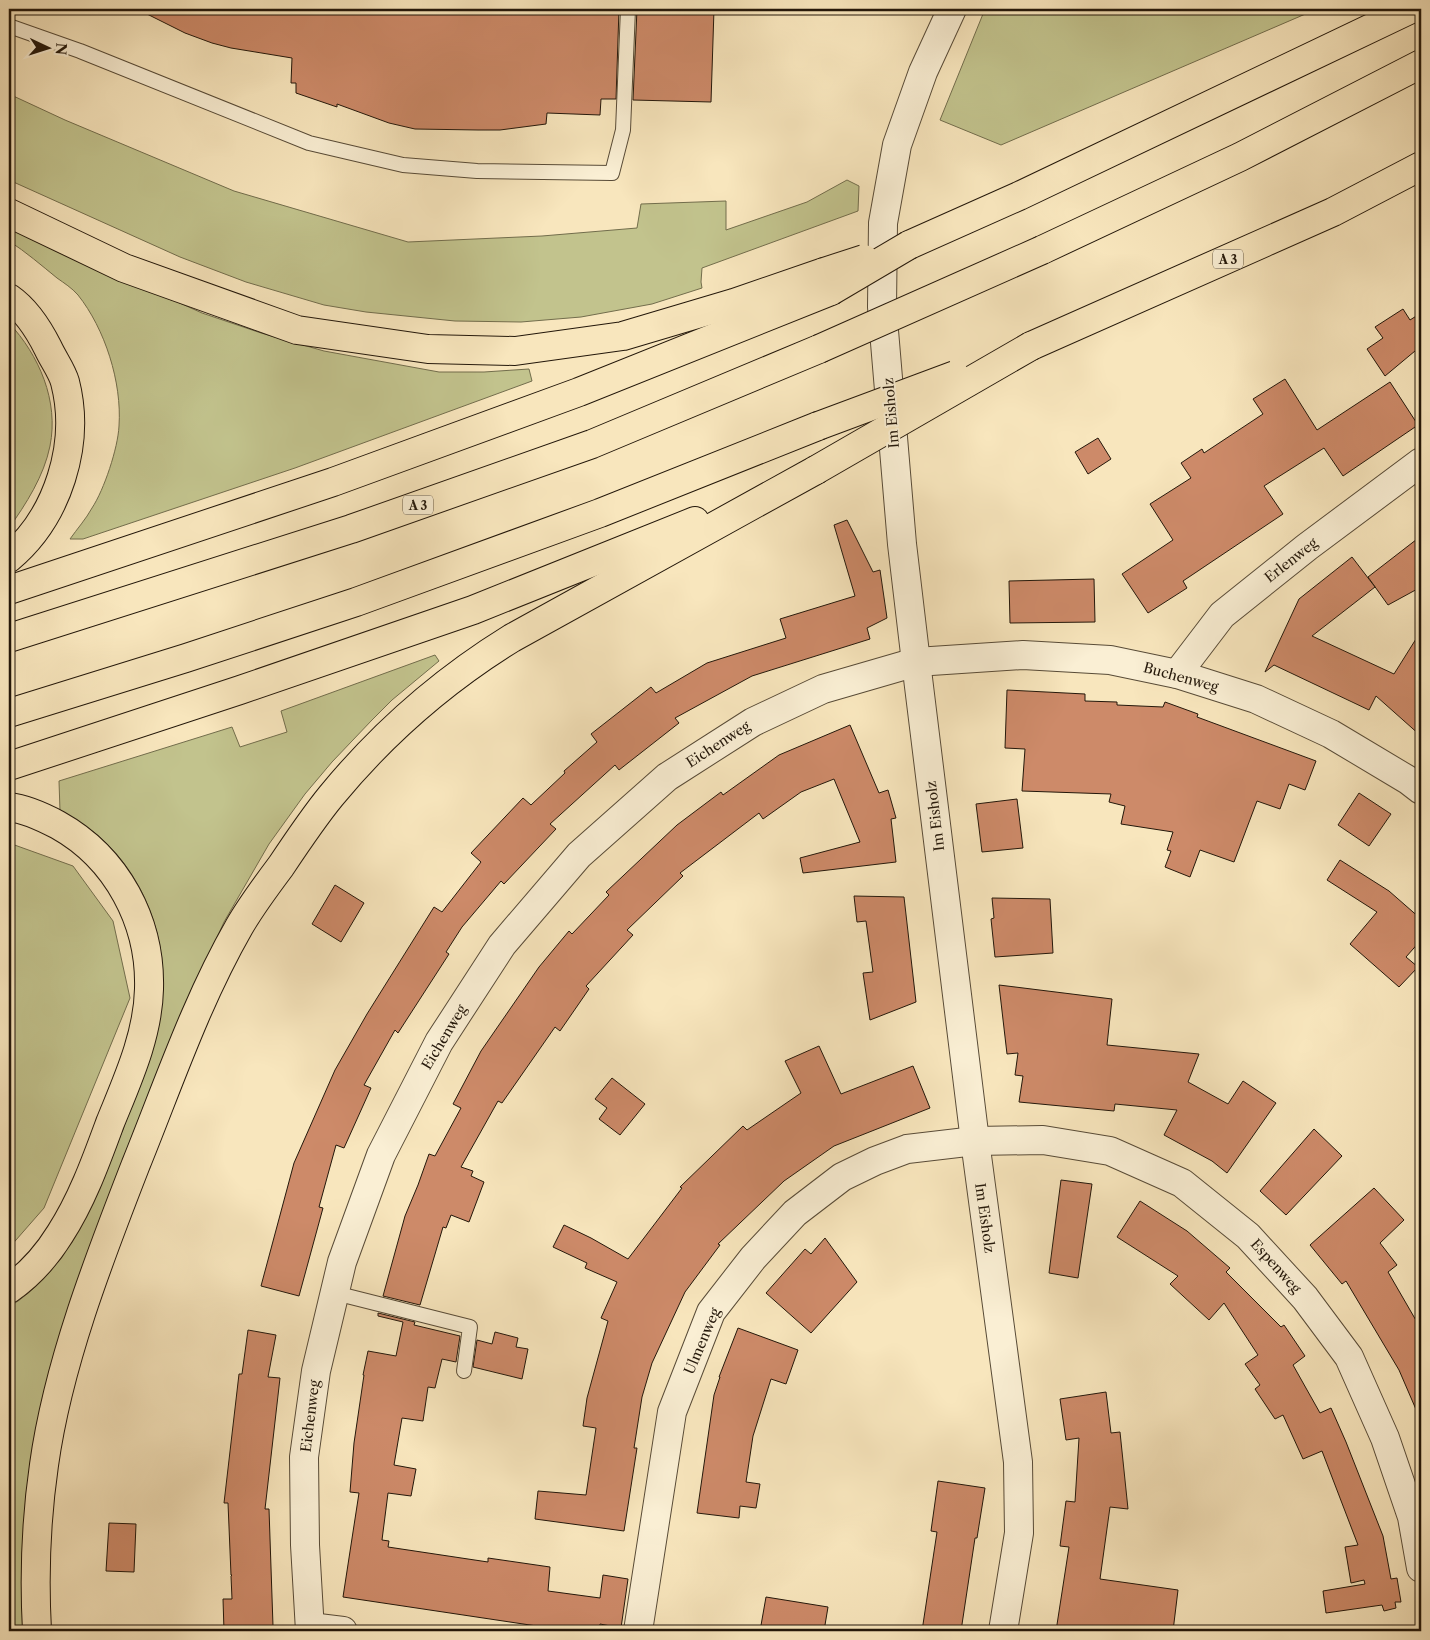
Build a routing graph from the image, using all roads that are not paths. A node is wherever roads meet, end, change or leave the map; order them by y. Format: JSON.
{"nodes":[{"id":1,"x":628,"y":9,"type":"edge"},
{"id":2,"x":952,"y":9,"type":"edge"},
{"id":3,"x":1411,"y":9,"type":"edge"},
{"id":4,"x":9,"y":26,"type":"edge"},
{"id":5,"x":1421,"y":64,"type":"edge"},
{"id":6,"x":1421,"y":166,"type":"edge"},
{"id":7,"x":9,"y":213,"type":"edge"},
{"id":8,"x":827,"y":282,"type":"junction"},
{"id":9,"x":9,"y":298,"type":"edge"},
{"id":10,"x":1031,"y":346,"type":"junction"},
{"id":11,"x":1421,"y":462,"type":"edge"},
{"id":12,"x":816,"y":470,"type":"junction"},
{"id":13,"x":9,"y":558,"type":"edge"},
{"id":14,"x":9,"y":590,"type":"edge"},
{"id":15,"x":9,"y":638,"type":"edge"},
{"id":16,"x":916,"y":662,"type":"junction"},
{"id":17,"x":1177,"y":674,"type":"junction"},
{"id":18,"x":9,"y":713,"type":"edge"},
{"id":19,"x":9,"y":766,"type":"edge"},
{"id":20,"x":1421,"y":790,"type":"edge"},
{"id":21,"x":9,"y":807,"type":"edge"},
{"id":22,"x":975,"y":1141,"type":"junction"},
{"id":23,"x":9,"y":1289,"type":"edge"},
{"id":24,"x":335,"y":1293,"type":"junction"},
{"id":25,"x":464,"y":1371,"type":"dead end"},
{"id":26,"x":1421,"y":1568,"type":"edge"},
{"id":27,"x":310,"y":1629,"type":"edge"},
{"id":28,"x":38,"y":1631,"type":"edge"},
{"id":29,"x":343,"y":1631,"type":"edge"},
{"id":30,"x":638,"y":1631,"type":"edge"},
{"id":31,"x":1003,"y":1631,"type":"edge"}],
"edges":[{"from":1,"to":4,"type":"lane"},
{"from":2,"to":16,"type":"street","name":"Im Eisholz"},
{"from":3,"to":8,"type":"highway","bridge":true},
{"from":5,"to":15,"type":"highway","number":"A 3","bridge":true},
{"from":6,"to":10,"type":"highway","number":"A 3"},
{"from":7,"to":8,"type":"highway"},
{"from":8,"to":14,"type":"highway"},
{"from":9,"to":13,"type":"highway"},
{"from":10,"to":12,"type":"highway","bridge":true},
{"from":10,"to":18,"type":"highway","number":"A 3","bridge":true},
{"from":11,"to":17,"type":"street","name":"Erlenweg"},
{"from":12,"to":19,"type":"highway"},
{"from":12,"to":28,"type":"highway"},
{"from":16,"to":17,"type":"street","name":"Buchenweg"},
{"from":16,"to":22,"type":"street","name":"Im Eisholz"},
{"from":16,"to":24,"type":"street","name":"Eichenweg"},
{"from":17,"to":20,"type":"street","name":"Buchenweg"},
{"from":21,"to":23,"type":"highway"},
{"from":22,"to":26,"type":"street","name":"Espenweg"},
{"from":22,"to":30,"type":"street","name":"Ulmenweg"},
{"from":22,"to":31,"type":"street","name":"Im Eisholz"},
{"from":24,"to":25,"type":"lane"},
{"from":24,"to":27,"type":"street","name":"Eichenweg"},
{"from":27,"to":29,"type":"street"}]}
